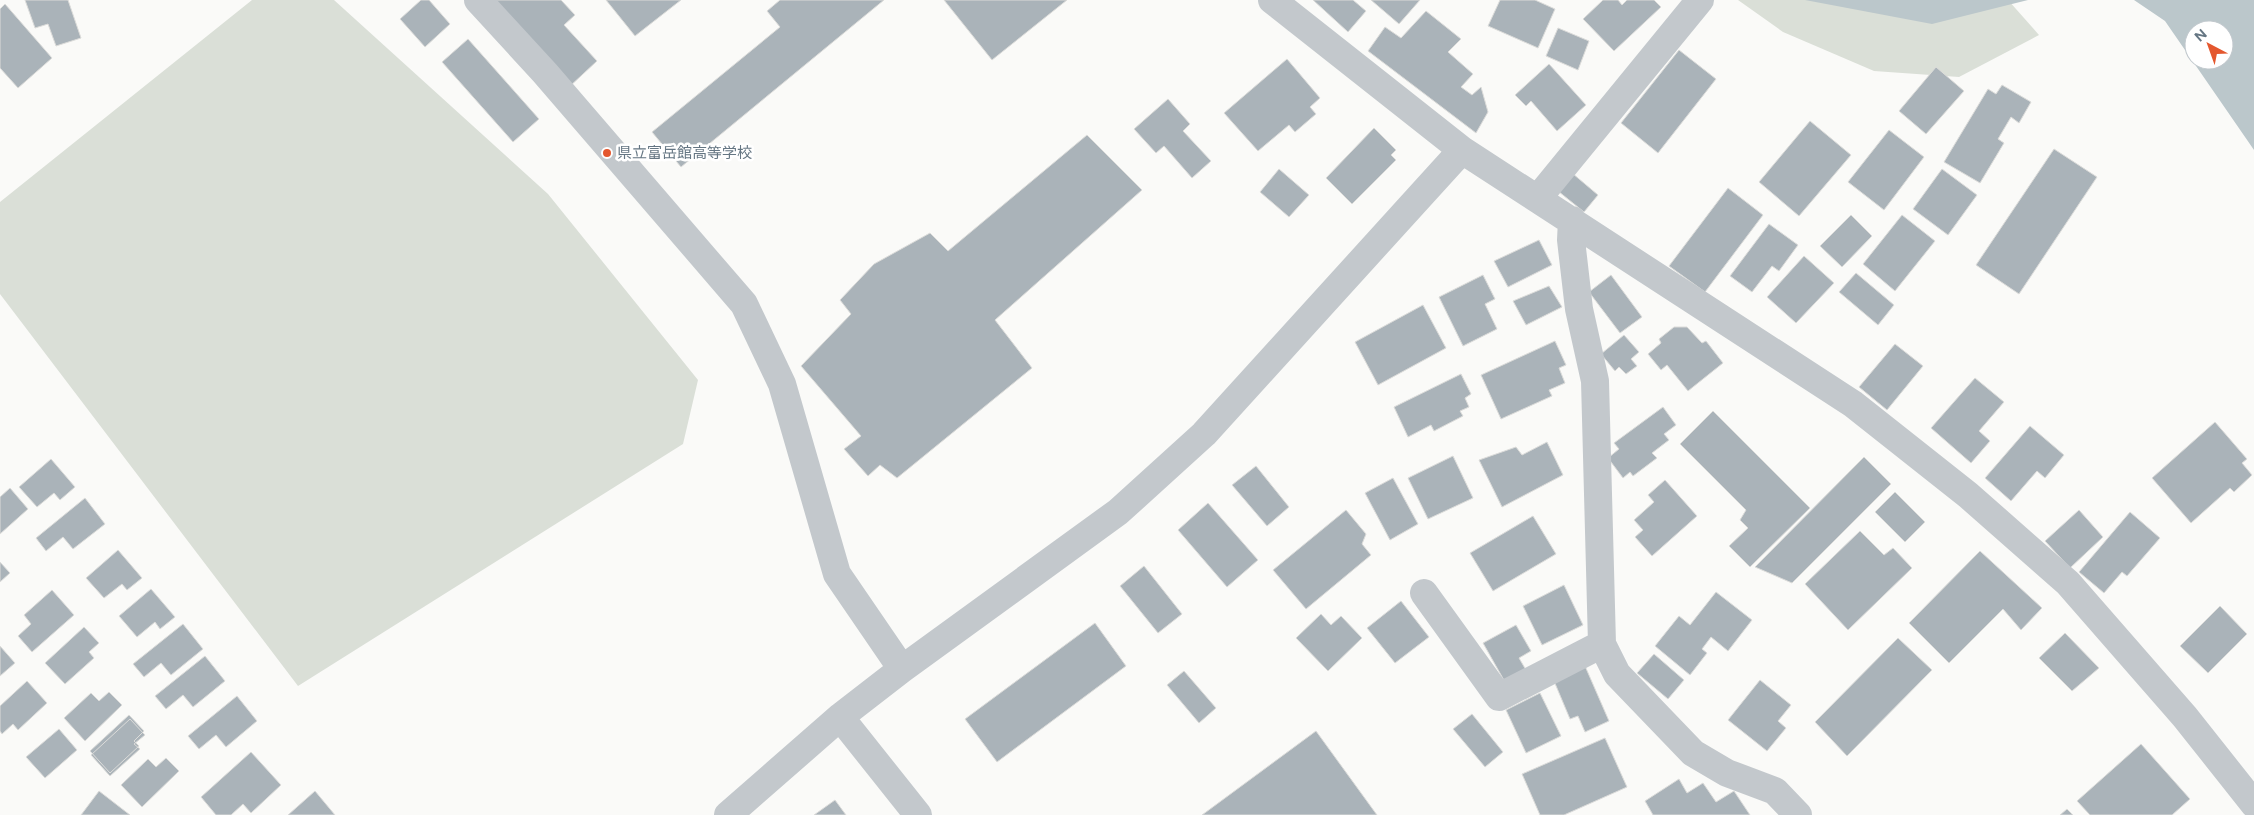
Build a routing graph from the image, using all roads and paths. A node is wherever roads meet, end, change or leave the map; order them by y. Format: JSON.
{"nodes":[{"id":1,"x":478,"y":0,"type":"edge"},
{"id":2,"x":1272,"y":0,"type":"edge"},
{"id":3,"x":1700,"y":0,"type":"edge"},
{"id":4,"x":1462,"y":150,"type":"junction"},
{"id":5,"x":1538,"y":198,"type":"junction"},
{"id":6,"x":1572,"y":220,"type":"junction"},
{"id":7,"x":1424,"y":593,"type":"dead end"},
{"id":8,"x":1602,"y":644,"type":"junction"},
{"id":9,"x":902,"y":669,"type":"junction"},
{"id":10,"x":840,"y":717,"type":"junction"},
{"id":11,"x":2254,"y":804,"type":"edge"},
{"id":12,"x":728,"y":815,"type":"edge"},
{"id":13,"x":918,"y":815,"type":"edge"},
{"id":14,"x":1798,"y":815,"type":"edge"}],
"edges":[{"from":1,"to":9,"type":"street"},
{"from":2,"to":4,"type":"street"},
{"from":3,"to":5,"type":"street"},
{"from":4,"to":5,"type":"street"},
{"from":4,"to":9,"type":"street"},
{"from":5,"to":6,"type":"street"},
{"from":6,"to":8,"type":"street"},
{"from":6,"to":11,"type":"street"},
{"from":7,"to":8,"type":"street"},
{"from":8,"to":14,"type":"street"},
{"from":9,"to":10,"type":"street"},
{"from":10,"to":12,"type":"street"},
{"from":10,"to":13,"type":"street"}]}
